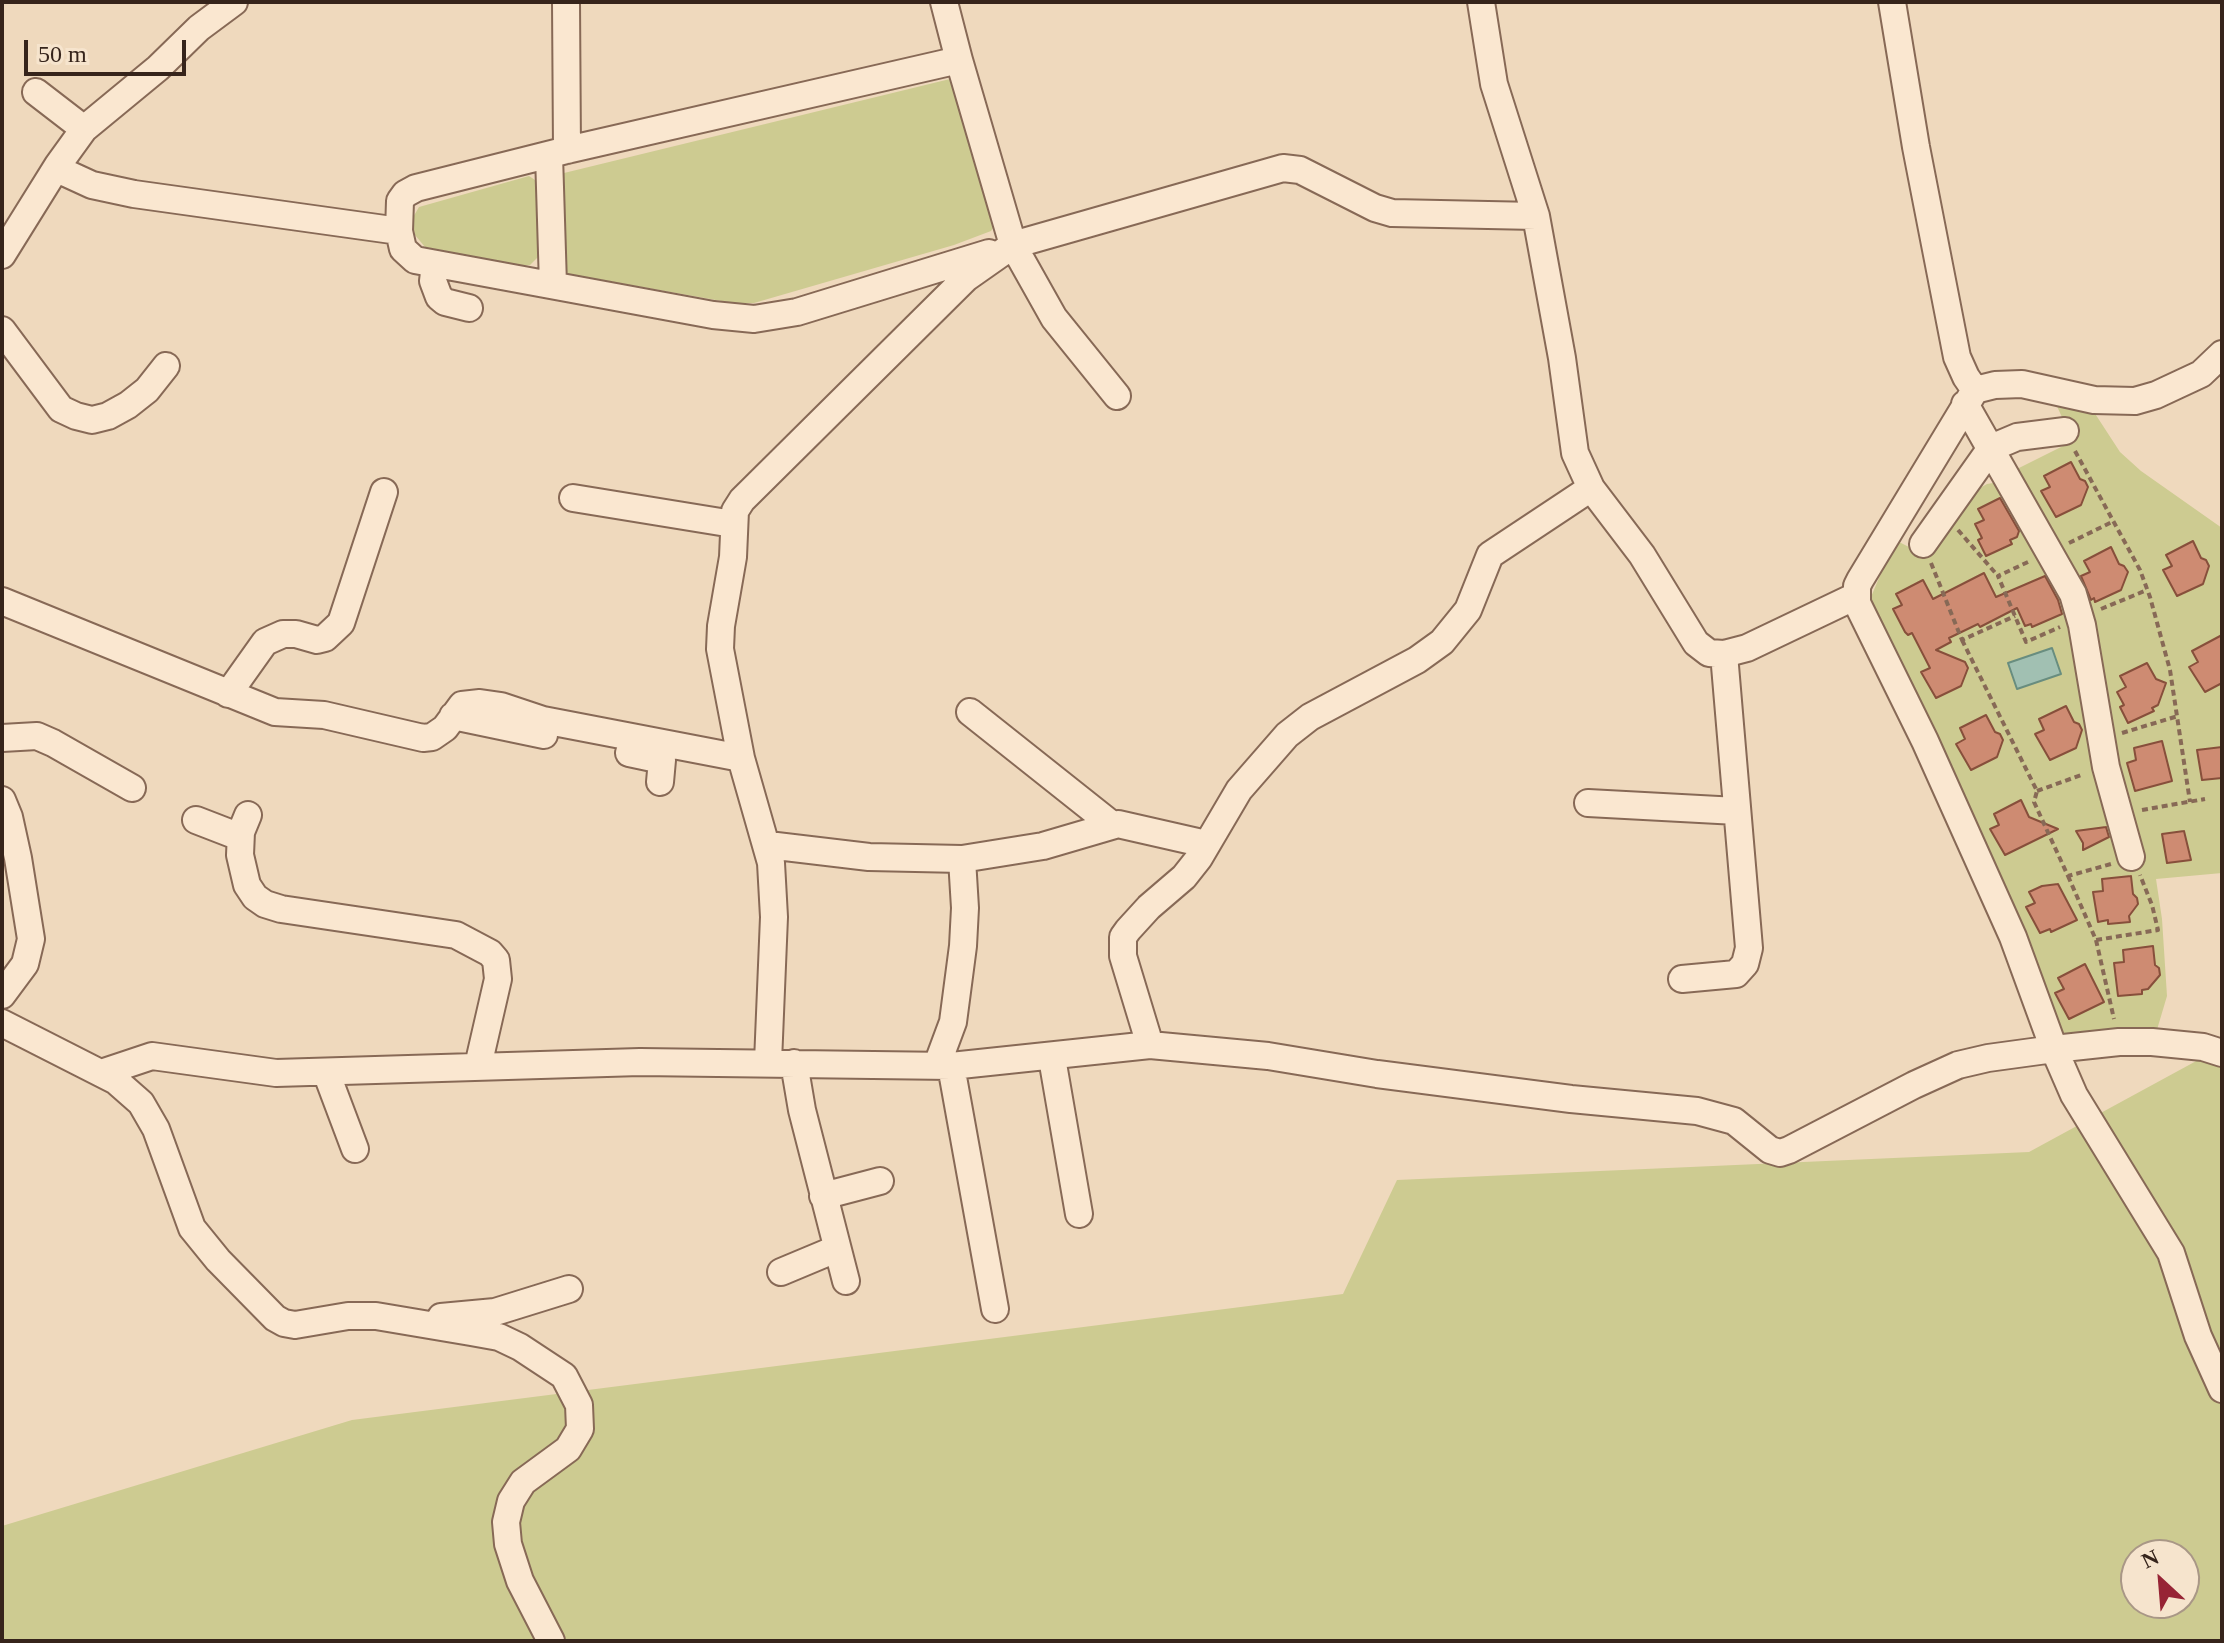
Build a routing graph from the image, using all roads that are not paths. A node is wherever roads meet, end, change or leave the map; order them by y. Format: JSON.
{"nodes":[{"id":1,"x":234,"y":2,"type":"edge"},
{"id":2,"x":566,"y":2,"type":"edge"},
{"id":3,"x":944,"y":2,"type":"edge"},
{"id":4,"x":1481,"y":2,"type":"edge"},
{"id":5,"x":1892,"y":2,"type":"edge"},
{"id":6,"x":959,"y":60,"type":"junction"},
{"id":7,"x":36,"y":92,"type":"dead end"},
{"id":8,"x":84,"y":129,"type":"junction"},
{"id":9,"x":558,"y":152,"type":"junction"},
{"id":10,"x":58,"y":165,"type":"junction"},
{"id":11,"x":1536,"y":216,"type":"junction"},
{"id":12,"x":399,"y":231,"type":"junction"},
{"id":13,"x":1013,"y":245,"type":"junction"},
{"id":14,"x":2,"y":255,"type":"edge"},
{"id":15,"x":435,"y":264,"type":"junction"},
{"id":16,"x":553,"y":285,"type":"junction"},
{"id":17,"x":469,"y":308,"type":"dead end"},
{"id":18,"x":2,"y":330,"type":"edge"},
{"id":19,"x":2222,"y":354,"type":"edge"},
{"id":20,"x":166,"y":366,"type":"dead end"},
{"id":21,"x":1117,"y":396,"type":"dead end"},
{"id":22,"x":1970,"y":397,"type":"junction"},
{"id":23,"x":2065,"y":431,"type":"road end"},
{"id":24,"x":1991,"y":448,"type":"junction"},
{"id":25,"x":1591,"y":488,"type":"junction"},
{"id":26,"x":384,"y":492,"type":"dead end"},
{"id":27,"x":573,"y":498,"type":"dead end"},
{"id":28,"x":733,"y":524,"type":"junction"},
{"id":29,"x":1923,"y":544,"type":"road end"},
{"id":30,"x":1856,"y":596,"type":"junction"},
{"id":31,"x":2,"y":601,"type":"edge"},
{"id":32,"x":1724,"y":654,"type":"junction"},
{"id":33,"x":228,"y":694,"type":"junction"},
{"id":34,"x":970,"y":712,"type":"dead end"},
{"id":35,"x":453,"y":716,"type":"junction"},
{"id":36,"x":2,"y":738,"type":"edge"},
{"id":37,"x":741,"y":758,"type":"junction"},
{"id":38,"x":660,"y":782,"type":"dead end"},
{"id":39,"x":132,"y":788,"type":"dead end"},
{"id":40,"x":2,"y":800,"type":"edge"},
{"id":41,"x":1588,"y":803,"type":"dead end"},
{"id":42,"x":1737,"y":811,"type":"junction"},
{"id":43,"x":196,"y":820,"type":"dead end"},
{"id":44,"x":1111,"y":824,"type":"junction"},
{"id":45,"x":1206,"y":844,"type":"junction"},
{"id":46,"x":768,"y":845,"type":"junction"},
{"id":47,"x":2131,"y":857,"type":"road end"},
{"id":48,"x":962,"y":859,"type":"junction"},
{"id":49,"x":1682,"y":979,"type":"dead end"},
{"id":50,"x":2,"y":995,"type":"edge"},
{"id":51,"x":2,"y":1023,"type":"edge"},
{"id":52,"x":1150,"y":1045,"type":"junction"},
{"id":53,"x":2054,"y":1049,"type":"junction"},
{"id":54,"x":2222,"y":1053,"type":"edge"},
{"id":55,"x":1052,"y":1058,"type":"junction"},
{"id":56,"x":781,"y":1063,"type":"junction"},
{"id":57,"x":478,"y":1066,"type":"junction"},
{"id":58,"x":944,"y":1066,"type":"junction"},
{"id":59,"x":326,"y":1072,"type":"junction"},
{"id":60,"x":101,"y":1073,"type":"junction"},
{"id":61,"x":355,"y":1149,"type":"dead end"},
{"id":62,"x":880,"y":1181,"type":"dead end"},
{"id":63,"x":823,"y":1196,"type":"junction"},
{"id":64,"x":1079,"y":1214,"type":"dead end"},
{"id":65,"x":836,"y":1249,"type":"junction"},
{"id":66,"x":781,"y":1272,"type":"dead end"},
{"id":67,"x":846,"y":1281,"type":"dead end"},
{"id":68,"x":569,"y":1289,"type":"dead end"},
{"id":69,"x":995,"y":1309,"type":"dead end"},
{"id":70,"x":419,"y":1321,"type":"junction"},
{"id":71,"x":2222,"y":1389,"type":"edge"},
{"id":72,"x":551,"y":1641,"type":"edge"}],
"edges":[{"from":1,"to":8,"type":"street"},
{"from":2,"to":9,"type":"street"},
{"from":3,"to":6,"type":"street"},
{"from":4,"to":11,"type":"street"},
{"from":5,"to":22,"type":"street"},
{"from":6,"to":9,"type":"street"},
{"from":6,"to":13,"type":"street"},
{"from":7,"to":8,"type":"street"},
{"from":8,"to":10,"type":"street"},
{"from":9,"to":12,"type":"street"},
{"from":9,"to":16,"type":"street"},
{"from":10,"to":12,"type":"street"},
{"from":10,"to":14,"type":"street"},
{"from":11,"to":13,"type":"street"},
{"from":11,"to":25,"type":"street"},
{"from":12,"to":15,"type":"street"},
{"from":13,"to":16,"type":"street"},
{"from":13,"to":21,"type":"street"},
{"from":13,"to":28,"type":"street"},
{"from":15,"to":16,"type":"street"},
{"from":15,"to":17,"type":"street"},
{"from":18,"to":20,"type":"street"},
{"from":19,"to":22,"type":"street"},
{"from":22,"to":24,"type":"street"},
{"from":22,"to":30,"type":"street"},
{"from":23,"to":24,"type":"street"},
{"from":24,"to":29,"type":"street"},
{"from":24,"to":47,"type":"street"},
{"from":25,"to":32,"type":"street"},
{"from":25,"to":45,"type":"street"},
{"from":26,"to":33,"type":"street"},
{"from":27,"to":28,"type":"street"},
{"from":28,"to":37,"type":"street"},
{"from":30,"to":32,"type":"street"},
{"from":30,"to":53,"type":"street"},
{"from":31,"to":33,"type":"street"},
{"from":32,"to":42,"type":"street"},
{"from":33,"to":35,"type":"street"},
{"from":34,"to":44,"type":"street"},
{"from":35,"to":37,"type":"street"},
{"from":35,"to":38,"type":"street"},
{"from":36,"to":39,"type":"street"},
{"from":37,"to":46,"type":"street"},
{"from":40,"to":50,"type":"street"},
{"from":41,"to":42,"type":"street"},
{"from":42,"to":49,"type":"street"},
{"from":43,"to":57,"type":"street"},
{"from":44,"to":45,"type":"street"},
{"from":44,"to":48,"type":"street"},
{"from":45,"to":52,"type":"street"},
{"from":46,"to":48,"type":"street"},
{"from":46,"to":56,"type":"street"},
{"from":48,"to":58,"type":"street"},
{"from":51,"to":60,"type":"street"},
{"from":52,"to":53,"type":"street"},
{"from":52,"to":55,"type":"street"},
{"from":53,"to":54,"type":"street"},
{"from":53,"to":71,"type":"street"},
{"from":55,"to":58,"type":"street"},
{"from":55,"to":64,"type":"street"},
{"from":56,"to":57,"type":"street"},
{"from":56,"to":58,"type":"street"},
{"from":56,"to":63,"type":"street"},
{"from":57,"to":59,"type":"street"},
{"from":58,"to":69,"type":"street"},
{"from":59,"to":60,"type":"street"},
{"from":59,"to":61,"type":"street"},
{"from":60,"to":70,"type":"street"},
{"from":62,"to":63,"type":"street"},
{"from":63,"to":65,"type":"street"},
{"from":65,"to":66,"type":"street"},
{"from":65,"to":67,"type":"street"},
{"from":68,"to":70,"type":"street"},
{"from":70,"to":72,"type":"street"}]}
